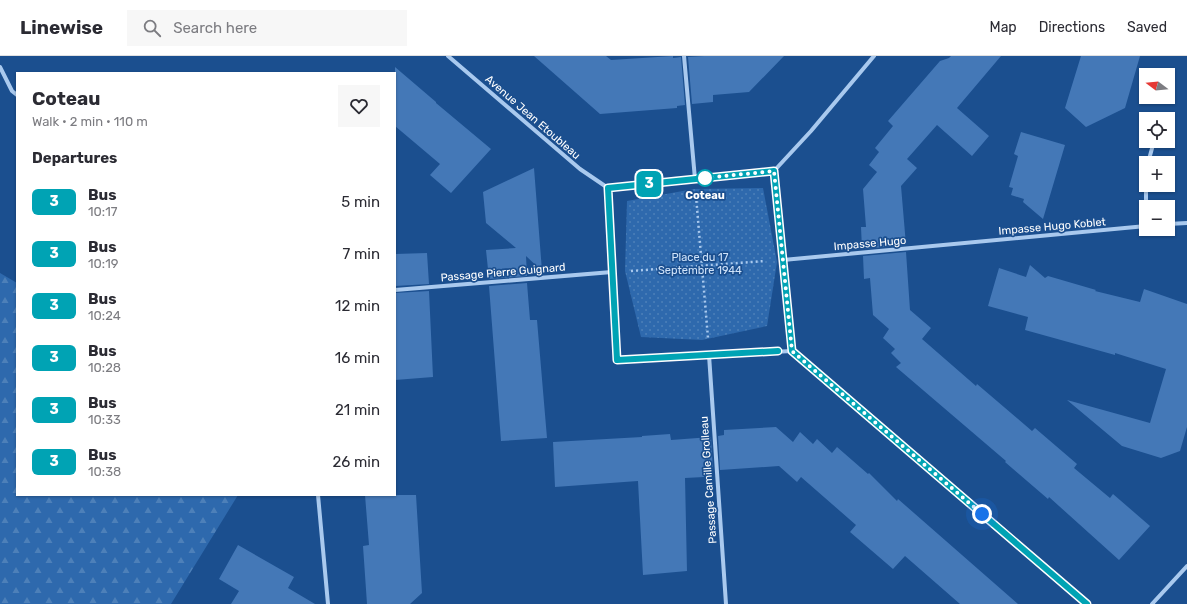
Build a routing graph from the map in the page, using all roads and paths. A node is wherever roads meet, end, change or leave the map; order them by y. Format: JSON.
{"nodes":[{"id":1,"x":448,"y":56,"type":"edge"},
{"id":2,"x":684,"y":56,"type":"edge"},
{"id":3,"x":874,"y":56,"type":"edge"},
{"id":4,"x":0,"y":67,"type":"edge"},
{"id":5,"x":16,"y":93,"type":"edge"},
{"id":6,"x":774,"y":171,"type":"junction"},
{"id":7,"x":695,"y":179,"type":"junction"},
{"id":8,"x":608,"y":188,"type":"junction"},
{"id":9,"x":1187,"y":223,"type":"edge"},
{"id":10,"x":1175,"y":224,"type":"edge"},
{"id":11,"x":1139,"y":227,"type":"edge"},
{"id":12,"x":959,"y":244,"type":"joint"},
{"id":13,"x":783,"y":260,"type":"junction"},
{"id":14,"x":702,"y":265,"type":"junction"},
{"id":15,"x":612,"y":272,"type":"junction"},
{"id":16,"x":396,"y":290,"type":"edge"},
{"id":17,"x":792,"y":351,"type":"junction"},
{"id":18,"x":709,"y":355,"type":"junction"},
{"id":19,"x":318,"y":496,"type":"edge"},
{"id":20,"x":1187,"y":566,"type":"edge"},
{"id":21,"x":328,"y":604,"type":"edge"},
{"id":22,"x":726,"y":604,"type":"edge"},
{"id":23,"x":1086,"y":604,"type":"edge"},
{"id":24,"x":1152,"y":604,"type":"edge"}],
"edges":[{"from":1,"to":8,"type":"street","name":"Avenue Jean Etoubleau"},
{"from":2,"to":7,"type":"street"},
{"from":3,"to":6,"type":"street"},
{"from":4,"to":5,"type":"street"},
{"from":6,"to":7,"type":"street"},
{"from":6,"to":13,"type":"street"},
{"from":7,"to":8,"type":"street"},
{"from":7,"to":14,"type":"path"},
{"from":8,"to":15,"type":"street"},
{"from":9,"to":10,"type":"street"},
{"from":11,"to":12,"type":"street","name":"Impasse Hugo Koblet"},
{"from":12,"to":13,"type":"street","name":"Impasse Hugo"},
{"from":13,"to":14,"type":"path"},
{"from":13,"to":17,"type":"street"},
{"from":14,"to":15,"type":"path"},
{"from":14,"to":18,"type":"path"},
{"from":15,"to":16,"type":"street","name":"Passage Pierre Guignard"},
{"from":15,"to":18,"type":"street"},
{"from":17,"to":18,"type":"street"},
{"from":17,"to":23,"type":"street"},
{"from":18,"to":22,"type":"street","name":"Passage Camille Grolleau"},
{"from":19,"to":21,"type":"street"},
{"from":20,"to":24,"type":"street"}]}
